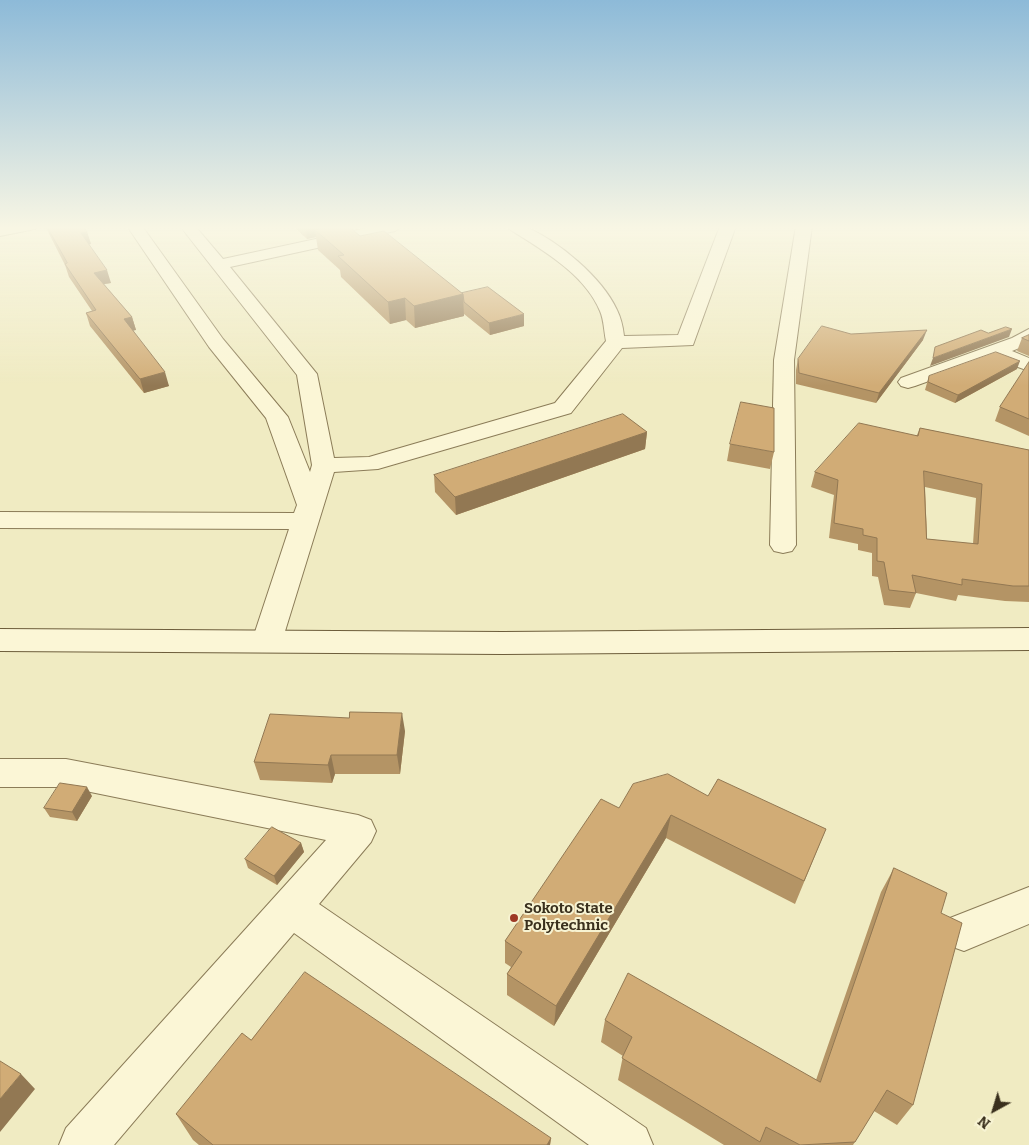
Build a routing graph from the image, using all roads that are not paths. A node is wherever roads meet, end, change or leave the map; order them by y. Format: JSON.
{"nodes":[{"id":1,"x":172,"y":279,"type":"edge"},
{"id":2,"x":230,"y":279,"type":"edge"},
{"id":3,"x":585,"y":279,"type":"edge"},
{"id":4,"x":708,"y":279,"type":"edge"},
{"id":5,"x":796,"y":279,"type":"edge"},
{"id":6,"x":1029,"y":335,"type":"edge"},
{"id":7,"x":616,"y":342,"type":"junction"},
{"id":8,"x":993,"y":351,"type":"junction"},
{"id":9,"x":1029,"y":365,"type":"edge"},
{"id":10,"x":908,"y":382,"type":"dead end"},
{"id":11,"x":324,"y":465,"type":"junction"},
{"id":12,"x":307,"y":513,"type":"junction"},
{"id":13,"x":0,"y":520,"type":"edge"},
{"id":14,"x":783,"y":545,"type":"dead end"},
{"id":15,"x":1029,"y":639,"type":"edge"},
{"id":16,"x":0,"y":640,"type":"edge"},
{"id":17,"x":267,"y":641,"type":"junction"},
{"id":18,"x":0,"y":773,"type":"edge"},
{"id":19,"x":1029,"y":905,"type":"edge"},
{"id":20,"x":292,"y":908,"type":"junction"},
{"id":21,"x":964,"y":932,"type":"edge"},
{"id":22,"x":83,"y":1145,"type":"edge"},
{"id":23,"x":629,"y":1145,"type":"edge"}],
"edges":[{"from":1,"to":12,"type":"street"},
{"from":2,"to":11,"type":"street"},
{"from":3,"to":7,"type":"street"},
{"from":4,"to":7,"type":"street"},
{"from":5,"to":14,"type":"street"},
{"from":6,"to":8,"type":"street"},
{"from":7,"to":11,"type":"street"},
{"from":8,"to":9,"type":"street"},
{"from":8,"to":10,"type":"street"},
{"from":11,"to":12,"type":"street"},
{"from":12,"to":13,"type":"street"},
{"from":12,"to":17,"type":"street"},
{"from":15,"to":17,"type":"street"},
{"from":16,"to":17,"type":"street"},
{"from":18,"to":20,"type":"street"},
{"from":19,"to":21,"type":"street"},
{"from":20,"to":22,"type":"street"},
{"from":20,"to":23,"type":"street"}]}
